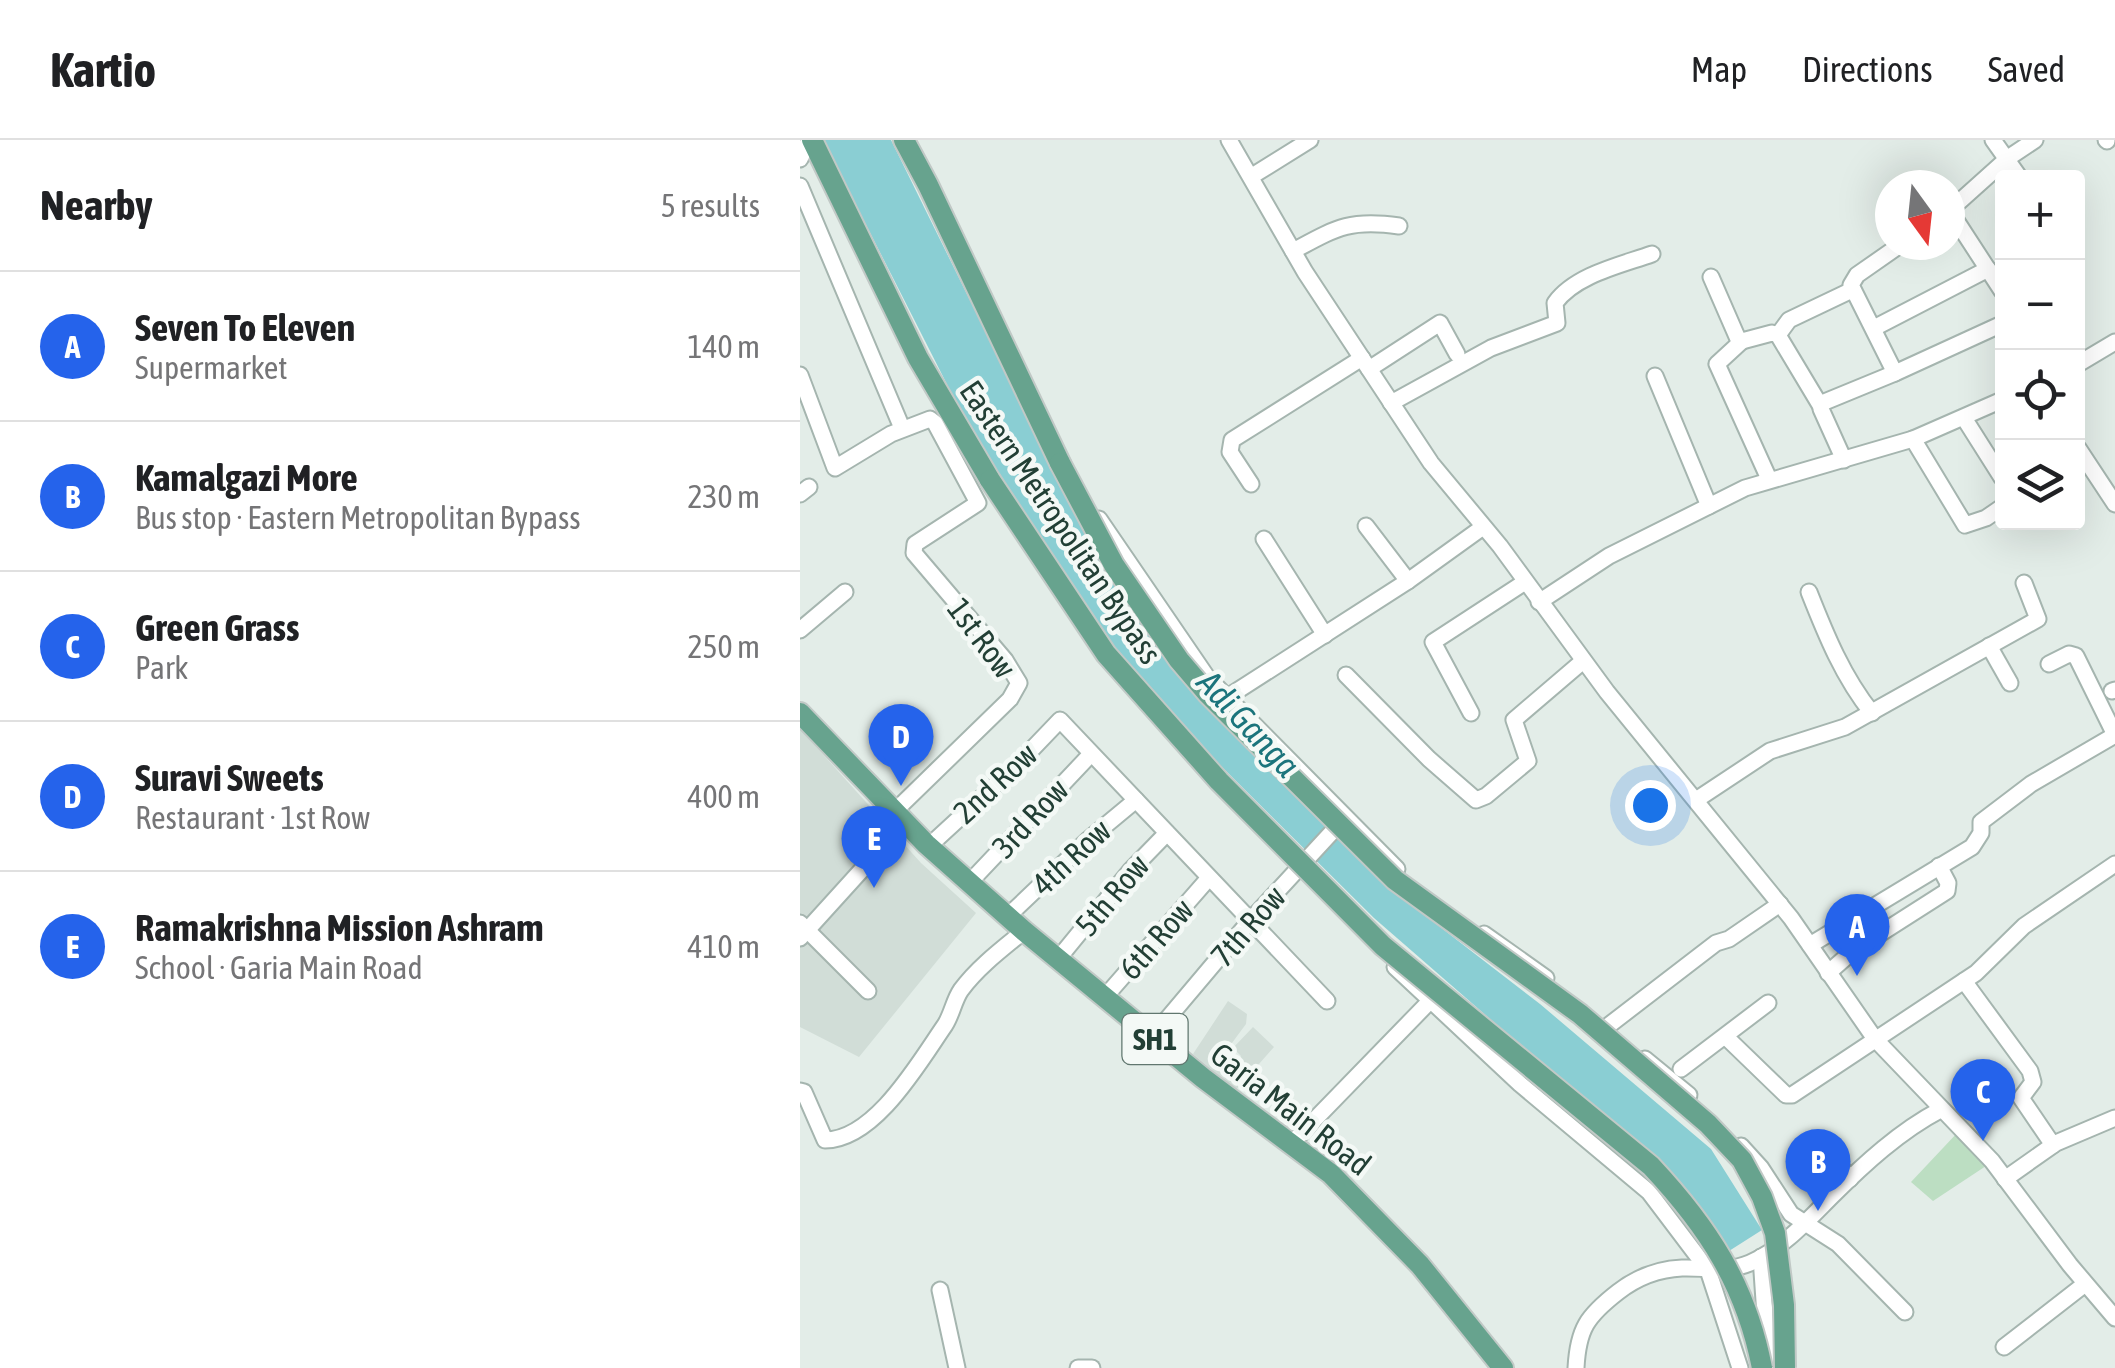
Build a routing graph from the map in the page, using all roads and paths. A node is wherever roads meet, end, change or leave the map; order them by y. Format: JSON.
{"nodes":[{"id":1,"x":810,"y":140,"type":"edge"},
{"id":2,"x":904,"y":140,"type":"edge"},
{"id":3,"x":1229,"y":140,"type":"edge"},
{"id":4,"x":1310,"y":140,"type":"edge"},
{"id":5,"x":1993,"y":140,"type":"edge"},
{"id":6,"x":2035,"y":140,"type":"edge"},
{"id":7,"x":2008,"y":158,"type":"junction"},
{"id":8,"x":800,"y":159,"type":"edge"},
{"id":9,"x":2015,"y":170,"type":"edge"},
{"id":10,"x":1252,"y":176,"type":"junction"},
{"id":11,"x":800,"y":186,"type":"edge"},
{"id":12,"x":1965,"y":197,"type":"edge"},
{"id":13,"x":1399,"y":226,"type":"dead end"},
{"id":14,"x":1965,"y":234,"type":"edge"},
{"id":15,"x":1292,"y":250,"type":"junction"},
{"id":16,"x":1652,"y":254,"type":"dead end"},
{"id":17,"x":1878,"y":260,"type":"edge"},
{"id":18,"x":1988,"y":270,"type":"junction"},
{"id":19,"x":1711,"y":276,"type":"dead end"},
{"id":20,"x":1995,"y":280,"type":"edge"},
{"id":21,"x":1852,"y":290,"type":"junction"},
{"id":22,"x":1995,"y":327,"type":"edge"},
{"id":23,"x":1874,"y":328,"type":"junction"},
{"id":24,"x":1778,"y":336,"type":"junction"},
{"id":25,"x":1742,"y":341,"type":"junction"},
{"id":26,"x":2115,"y":342,"type":"edge"},
{"id":27,"x":1457,"y":354,"type":"dead end"},
{"id":28,"x":2085,"y":360,"type":"edge"},
{"id":29,"x":1365,"y":364,"type":"junction"},
{"id":30,"x":1895,"y":373,"type":"junction"},
{"id":31,"x":800,"y":375,"type":"edge"},
{"id":32,"x":1655,"y":376,"type":"dead end"},
{"id":33,"x":1391,"y":403,"type":"junction"},
{"id":34,"x":1995,"y":403,"type":"edge"},
{"id":35,"x":1820,"y":405,"type":"junction"},
{"id":36,"x":1964,"y":418,"type":"junction"},
{"id":37,"x":902,"y":428,"type":"junction"},
{"id":38,"x":1913,"y":439,"type":"junction"},
{"id":39,"x":2085,"y":459,"type":"edge"},
{"id":40,"x":978,"y":460,"type":"junction"},
{"id":41,"x":1844,"y":460,"type":"junction"},
{"id":42,"x":1060,"y":463,"type":"junction"},
{"id":43,"x":1995,"y":467,"type":"edge"},
{"id":44,"x":1769,"y":479,"type":"junction"},
{"id":45,"x":1252,"y":484,"type":"dead end"},
{"id":46,"x":2115,"y":504,"type":"edge"},
{"id":47,"x":1709,"y":506,"type":"junction"},
{"id":48,"x":1995,"y":511,"type":"edge"},
{"id":49,"x":1366,"y":526,"type":"dead end"},
{"id":50,"x":1483,"y":527,"type":"junction"},
{"id":51,"x":1264,"y":540,"type":"dead end"},
{"id":52,"x":1408,"y":582,"type":"junction"},
{"id":53,"x":1525,"y":582,"type":"junction"},
{"id":54,"x":2024,"y":582,"type":"dead end"},
{"id":55,"x":845,"y":592,"type":"dead end"},
{"id":56,"x":1809,"y":592,"type":"dead end"},
{"id":57,"x":1539,"y":602,"type":"junction"},
{"id":58,"x":800,"y":630,"type":"edge"},
{"id":59,"x":1324,"y":635,"type":"junction"},
{"id":60,"x":1988,"y":646,"type":"junction"},
{"id":61,"x":1583,"y":662,"type":"junction"},
{"id":62,"x":2049,"y":664,"type":"dead end"},
{"id":63,"x":1346,"y":675,"type":"dead end"},
{"id":64,"x":2010,"y":683,"type":"dead end"},
{"id":65,"x":1226,"y":698,"type":"junction"},
{"id":66,"x":800,"y":713,"type":"edge"},
{"id":67,"x":1471,"y":713,"type":"dead end"},
{"id":68,"x":1872,"y":713,"type":"junction"},
{"id":69,"x":2115,"y":735,"type":"edge"},
{"id":70,"x":1091,"y":754,"type":"junction"},
{"id":71,"x":1136,"y":800,"type":"junction"},
{"id":72,"x":1696,"y":800,"type":"junction"},
{"id":73,"x":901,"y":816,"type":"junction"},
{"id":74,"x":1346,"y":817,"type":"junction"},
{"id":75,"x":1167,"y":832,"type":"junction"},
{"id":76,"x":929,"y":846,"type":"junction"},
{"id":77,"x":1940,"y":866,"type":"junction"},
{"id":78,"x":2114,"y":866,"type":"edge"},
{"id":79,"x":1298,"y":869,"type":"junction"},
{"id":80,"x":1208,"y":878,"type":"junction"},
{"id":81,"x":969,"y":882,"type":"junction"},
{"id":82,"x":1780,"y":904,"type":"junction"},
{"id":83,"x":1008,"y":916,"type":"junction"},
{"id":84,"x":1249,"y":922,"type":"junction"},
{"id":85,"x":802,"y":929,"type":"edge"},
{"id":86,"x":1024,"y":931,"type":"junction"},
{"id":87,"x":1831,"y":932,"type":"junction"},
{"id":88,"x":1810,"y":945,"type":"junction"},
{"id":89,"x":1848,"y":956,"type":"junction"},
{"id":90,"x":1058,"y":959,"type":"junction"},
{"id":91,"x":1828,"y":973,"type":"junction"},
{"id":92,"x":1964,"y":981,"type":"junction"},
{"id":93,"x":868,"y":992,"type":"dead end"},
{"id":94,"x":1104,"y":998,"type":"junction"},
{"id":95,"x":1327,"y":1001,"type":"dead end"},
{"id":96,"x":1430,"y":1002,"type":"junction"},
{"id":97,"x":1768,"y":1004,"type":"dead end"},
{"id":98,"x":1608,"y":1026,"type":"junction"},
{"id":99,"x":1152,"y":1037,"type":"junction"},
{"id":100,"x":1726,"y":1037,"type":"junction"},
{"id":101,"x":1875,"y":1038,"type":"junction"},
{"id":102,"x":1681,"y":1069,"type":"dead end"},
{"id":103,"x":800,"y":1091,"type":"edge"},
{"id":104,"x":1940,"y":1110,"type":"junction"},
{"id":105,"x":2115,"y":1118,"type":"edge"},
{"id":106,"x":1292,"y":1144,"type":"junction"},
{"id":107,"x":2053,"y":1145,"type":"junction"},
{"id":108,"x":1828,"y":1150,"type":"dead end"},
{"id":109,"x":1850,"y":1179,"type":"junction"},
{"id":110,"x":2006,"y":1179,"type":"junction"},
{"id":111,"x":1804,"y":1225,"type":"junction"},
{"id":112,"x":1761,"y":1257,"type":"junction"},
{"id":113,"x":1708,"y":1270,"type":"junction"},
{"id":114,"x":2086,"y":1284,"type":"junction"},
{"id":115,"x":940,"y":1290,"type":"dead end"},
{"id":116,"x":1905,"y":1312,"type":"dead end"},
{"id":117,"x":2115,"y":1318,"type":"edge"},
{"id":118,"x":2004,"y":1347,"type":"dead end"},
{"id":119,"x":958,"y":1368,"type":"edge"},
{"id":120,"x":1078,"y":1368,"type":"edge"},
{"id":121,"x":1092,"y":1368,"type":"edge"},
{"id":122,"x":1504,"y":1368,"type":"edge"},
{"id":123,"x":1576,"y":1368,"type":"edge"},
{"id":124,"x":1740,"y":1368,"type":"edge"},
{"id":125,"x":1765,"y":1368,"type":"edge"},
{"id":126,"x":1786,"y":1368,"type":"edge"}],
"edges":[{"from":1,"to":8,"type":"street"},
{"from":1,"to":40,"type":"main road","name":"Eastern Metropolitan Bypass"},
{"from":2,"to":42,"type":"main road","name":"Eastern Metropolitan Bypass"},
{"from":3,"to":10,"type":"street"},
{"from":4,"to":10,"type":"street"},
{"from":5,"to":7,"type":"street"},
{"from":6,"to":7,"type":"street"},
{"from":7,"to":9,"type":"street"},
{"from":7,"to":12,"type":"street"},
{"from":10,"to":15,"type":"street"},
{"from":11,"to":37,"type":"street"},
{"from":13,"to":15,"type":"street"},
{"from":14,"to":18,"type":"street"},
{"from":15,"to":29,"type":"street"},
{"from":16,"to":33,"type":"street"},
{"from":17,"to":21,"type":"street"},
{"from":18,"to":20,"type":"street"},
{"from":18,"to":23,"type":"street"},
{"from":19,"to":25,"type":"street"},
{"from":21,"to":23,"type":"street"},
{"from":21,"to":24,"type":"street"},
{"from":22,"to":30,"type":"street"},
{"from":23,"to":30,"type":"street"},
{"from":24,"to":25,"type":"street"},
{"from":24,"to":35,"type":"street"},
{"from":25,"to":44,"type":"street"},
{"from":26,"to":28,"type":"street"},
{"from":27,"to":29,"type":"street"},
{"from":29,"to":33,"type":"street"},
{"from":29,"to":45,"type":"street"},
{"from":30,"to":35,"type":"street"},
{"from":31,"to":37,"type":"street"},
{"from":32,"to":47,"type":"street"},
{"from":33,"to":50,"type":"street"},
{"from":34,"to":36,"type":"street"},
{"from":35,"to":41,"type":"street"},
{"from":36,"to":38,"type":"street"},
{"from":36,"to":43,"type":"street"},
{"from":37,"to":73,"type":"street","name":"1st Row"},
{"from":38,"to":41,"type":"street"},
{"from":38,"to":48,"type":"street"},
{"from":39,"to":46,"type":"street"},
{"from":40,"to":79,"type":"street"},
{"from":40,"to":125,"type":"main road","name":"Eastern Metropolitan Bypass","bridge":true},
{"from":41,"to":44,"type":"street"},
{"from":42,"to":65,"type":"street"},
{"from":42,"to":126,"type":"main road","name":"Eastern Metropolitan Bypass","bridge":true},
{"from":44,"to":47,"type":"street"},
{"from":47,"to":57,"type":"street"},
{"from":49,"to":52,"type":"street"},
{"from":50,"to":52,"type":"street"},
{"from":50,"to":53,"type":"street"},
{"from":51,"to":59,"type":"street"},
{"from":52,"to":59,"type":"street"},
{"from":53,"to":57,"type":"street"},
{"from":53,"to":67,"type":"street"},
{"from":54,"to":60,"type":"street"},
{"from":55,"to":58,"type":"street"},
{"from":56,"to":68,"type":"street"},
{"from":57,"to":61,"type":"street"},
{"from":59,"to":65,"type":"street"},
{"from":60,"to":64,"type":"street"},
{"from":60,"to":68,"type":"street"},
{"from":61,"to":63,"type":"street"},
{"from":61,"to":72,"type":"street"},
{"from":62,"to":69,"type":"street"},
{"from":65,"to":74,"type":"street"},
{"from":66,"to":73,"type":"main road","name":"Garia Main Road","number":"SH1"},
{"from":68,"to":72,"type":"street"},
{"from":69,"to":77,"type":"street"},
{"from":70,"to":71,"type":"street"},
{"from":70,"to":76,"type":"street","name":"2nd Row"},
{"from":70,"to":81,"type":"street","name":"3rd Row"},
{"from":71,"to":75,"type":"street"},
{"from":71,"to":83,"type":"street","name":"4th Row"},
{"from":72,"to":82,"type":"street"},
{"from":73,"to":76,"type":"main road","name":"Garia Main Road","number":"SH1"},
{"from":73,"to":85,"type":"street"},
{"from":74,"to":79,"type":"street","name":"7th Row"},
{"from":74,"to":98,"type":"street"},
{"from":75,"to":80,"type":"street"},
{"from":75,"to":90,"type":"street","name":"5th Row"},
{"from":76,"to":81,"type":"main road","name":"Garia Main Road","number":"SH1"},
{"from":77,"to":87,"type":"street"},
{"from":77,"to":89,"type":"street"},
{"from":78,"to":92,"type":"street"},
{"from":79,"to":84,"type":"street","name":"7th Row"},
{"from":79,"to":96,"type":"street"},
{"from":80,"to":84,"type":"street"},
{"from":80,"to":94,"type":"street","name":"6th Row"},
{"from":81,"to":83,"type":"main road","name":"Garia Main Road","number":"SH1"},
{"from":82,"to":88,"type":"street"},
{"from":82,"to":98,"type":"street"},
{"from":83,"to":86,"type":"main road","name":"Garia Main Road","number":"SH1"},
{"from":84,"to":95,"type":"street"},
{"from":84,"to":99,"type":"street","name":"7th Row"},
{"from":85,"to":93,"type":"street"},
{"from":86,"to":90,"type":"main road","name":"Garia Main Road","number":"SH1"},
{"from":86,"to":103,"type":"street"},
{"from":87,"to":88,"type":"street"},
{"from":87,"to":89,"type":"street"},
{"from":88,"to":91,"type":"street"},
{"from":89,"to":91,"type":"street"},
{"from":90,"to":94,"type":"main road","name":"Garia Main Road","number":"SH1"},
{"from":91,"to":101,"type":"street"},
{"from":92,"to":101,"type":"street"},
{"from":92,"to":107,"type":"street"},
{"from":94,"to":99,"type":"main road","name":"Garia Main Road","number":"SH1"},
{"from":96,"to":106,"type":"street"},
{"from":96,"to":113,"type":"street"},
{"from":97,"to":100,"type":"street"},
{"from":98,"to":111,"type":"street"},
{"from":99,"to":106,"type":"main road","name":"Garia Main Road","number":"SH1"},
{"from":100,"to":101,"type":"street"},
{"from":100,"to":102,"type":"street"},
{"from":101,"to":104,"type":"street"},
{"from":104,"to":109,"type":"street"},
{"from":104,"to":110,"type":"street"},
{"from":105,"to":107,"type":"street"},
{"from":106,"to":122,"type":"main road","name":"Garia Main Road","number":"SH1"},
{"from":107,"to":110,"type":"street"},
{"from":108,"to":109,"type":"street"},
{"from":109,"to":111,"type":"street"},
{"from":110,"to":114,"type":"street"},
{"from":111,"to":112,"type":"street"},
{"from":111,"to":116,"type":"street"},
{"from":112,"to":113,"type":"street"},
{"from":112,"to":125,"type":"street"},
{"from":113,"to":123,"type":"street"},
{"from":113,"to":124,"type":"street"},
{"from":114,"to":117,"type":"street"},
{"from":114,"to":118,"type":"street"},
{"from":115,"to":119,"type":"street"},
{"from":120,"to":121,"type":"street"}]}
